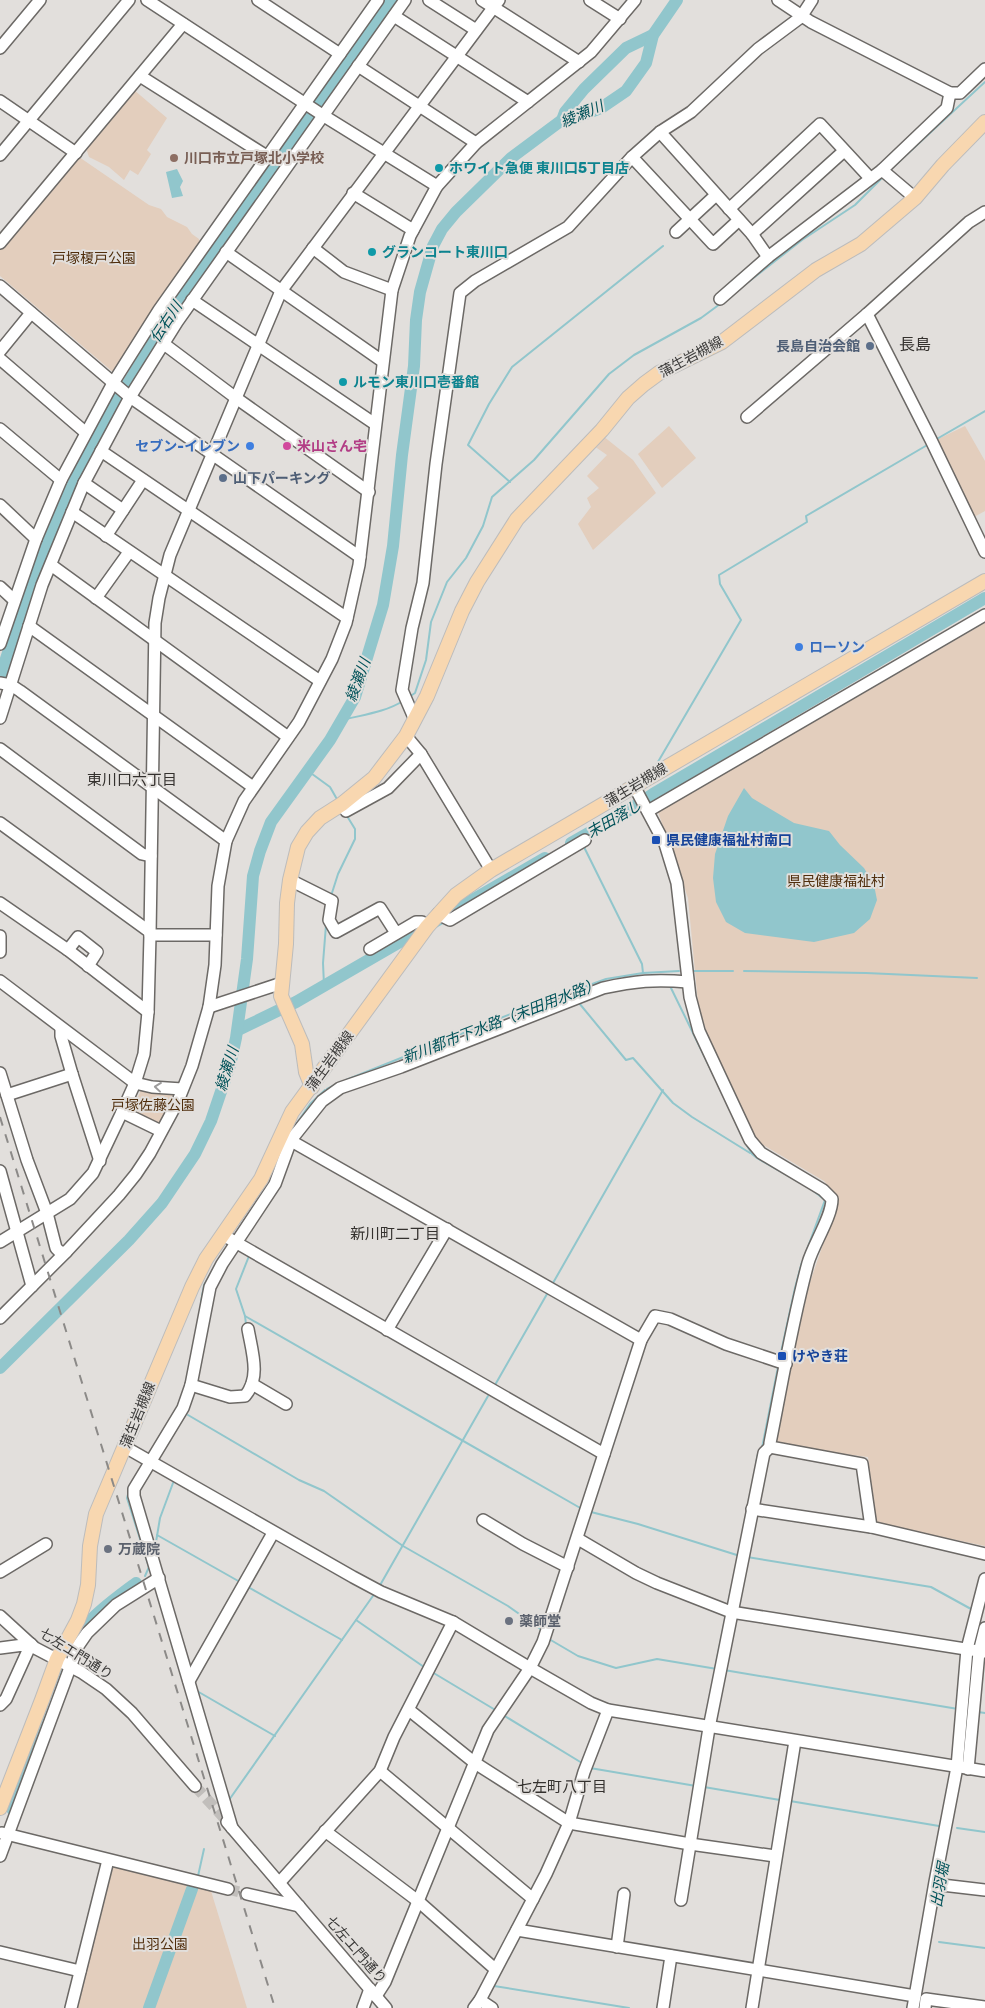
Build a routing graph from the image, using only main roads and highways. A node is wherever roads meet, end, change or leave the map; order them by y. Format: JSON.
{"nodes":[{"id":1,"x":985,"y":122,"type":"edge"},
{"id":2,"x":985,"y":582,"type":"edge"},
{"id":3,"x":312,"y":1087,"type":"junction"},
{"id":4,"x":0,"y":1808,"type":"edge"}],
"edges":[{"from":1,"to":3,"type":"main road","name":"蒲生岩槻線"},
{"from":2,"to":3,"type":"main road","name":"蒲生岩槻線"},
{"from":3,"to":4,"type":"main road","name":"蒲生岩槻線"}]}
